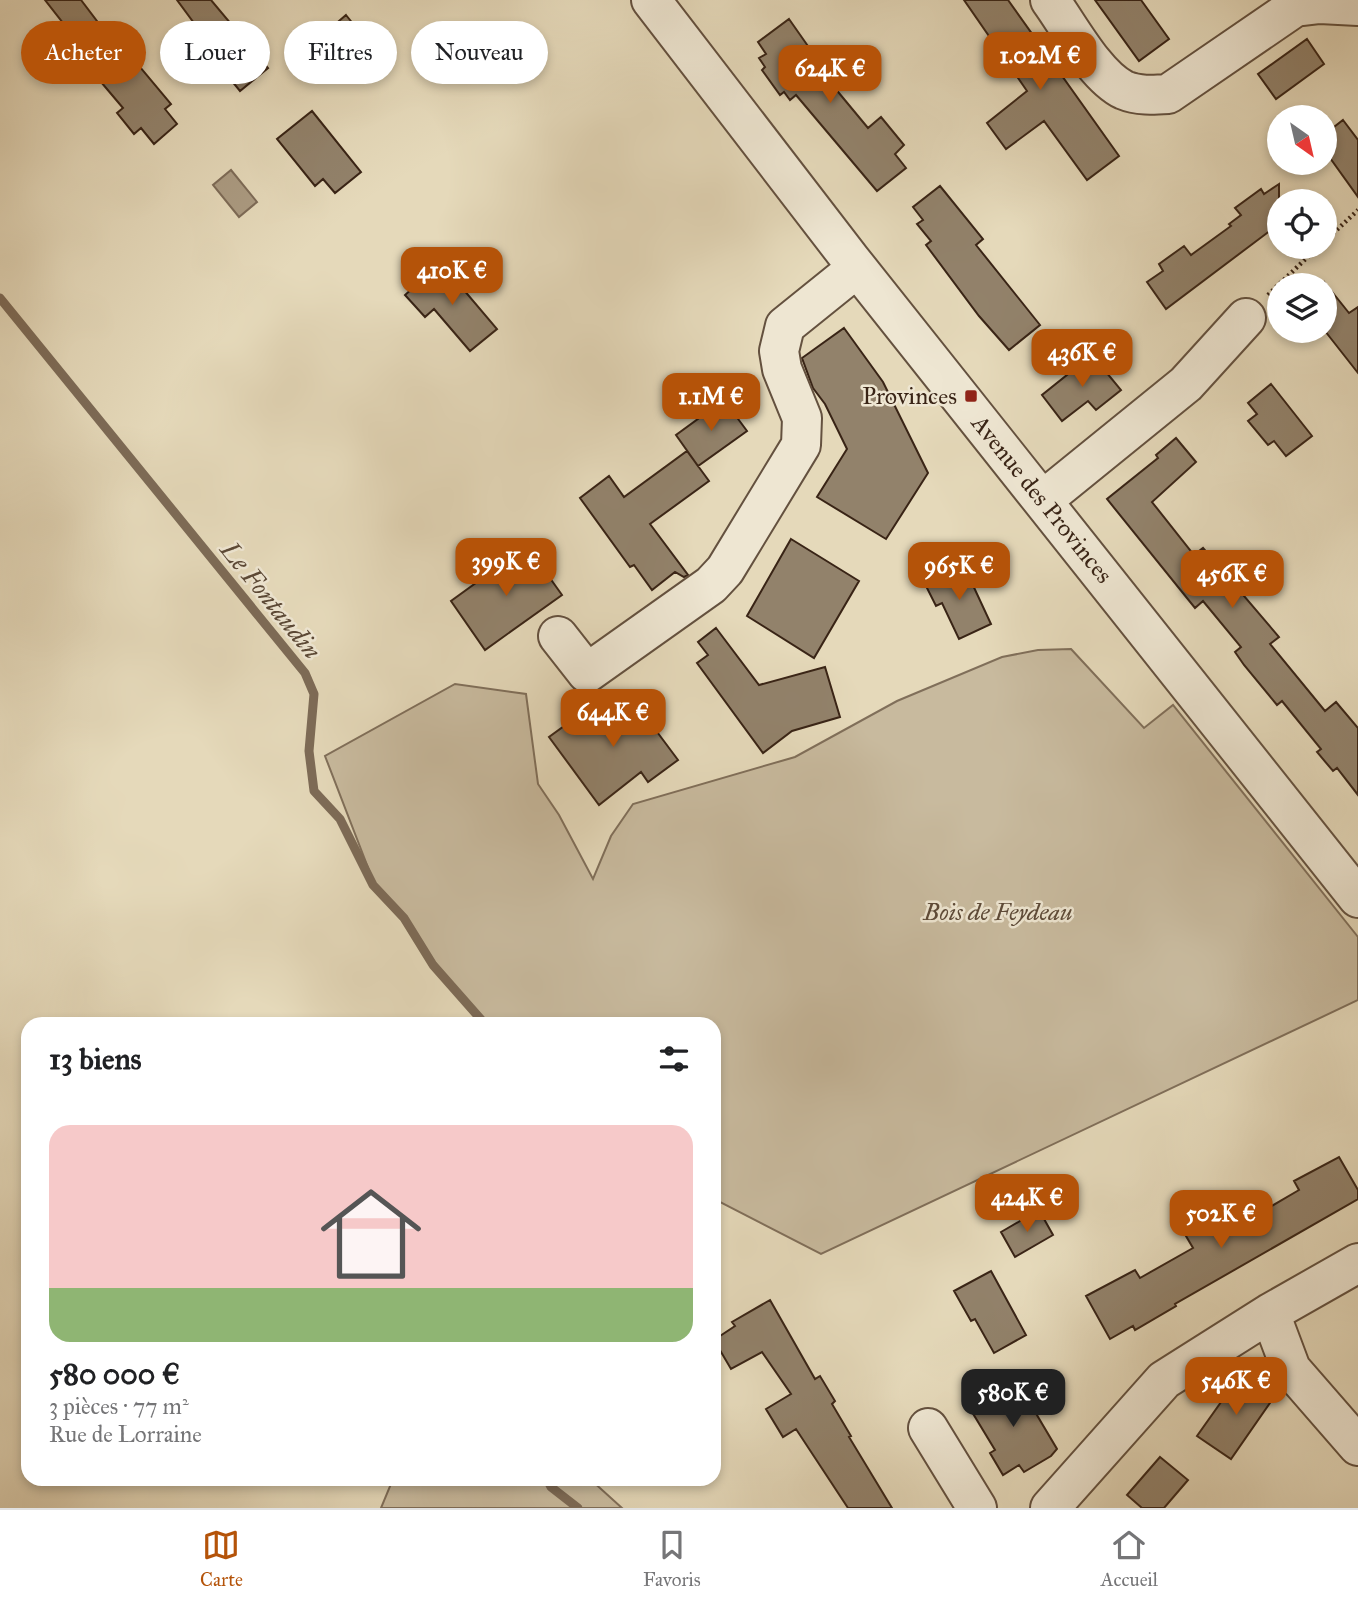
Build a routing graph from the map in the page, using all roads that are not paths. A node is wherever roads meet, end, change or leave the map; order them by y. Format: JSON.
{"nodes":[{"id":1,"x":651,"y":0,"type":"edge"},
{"id":2,"x":1050,"y":0,"type":"edge"},
{"id":3,"x":1358,"y":6,"type":"edge"},
{"id":4,"x":856,"y":268,"type":"junction"},
{"id":5,"x":1246,"y":318,"type":"road end"},
{"id":6,"x":1043,"y":500,"type":"junction"},
{"id":7,"x":558,"y":636,"type":"dead end"},
{"id":8,"x":1358,"y":898,"type":"edge"},
{"id":9,"x":1358,"y":1263,"type":"edge"},
{"id":10,"x":1270,"y":1312,"type":"junction"},
{"id":11,"x":928,"y":1427,"type":"dead end"},
{"id":12,"x":1358,"y":1446,"type":"edge"},
{"id":13,"x":977,"y":1508,"type":"edge"},
{"id":14,"x":1050,"y":1508,"type":"edge"}],
"edges":[{"from":1,"to":4,"type":"street","name":"Avenue des Provinces"},
{"from":2,"to":3,"type":"street"},
{"from":4,"to":6,"type":"street","name":"Avenue des Provinces"},
{"from":4,"to":7,"type":"street"},
{"from":5,"to":6,"type":"street"},
{"from":6,"to":8,"type":"street","name":"Avenue des Provinces"},
{"from":9,"to":10,"type":"street"},
{"from":10,"to":12,"type":"street"},
{"from":10,"to":14,"type":"street"},
{"from":11,"to":13,"type":"street"}]}
